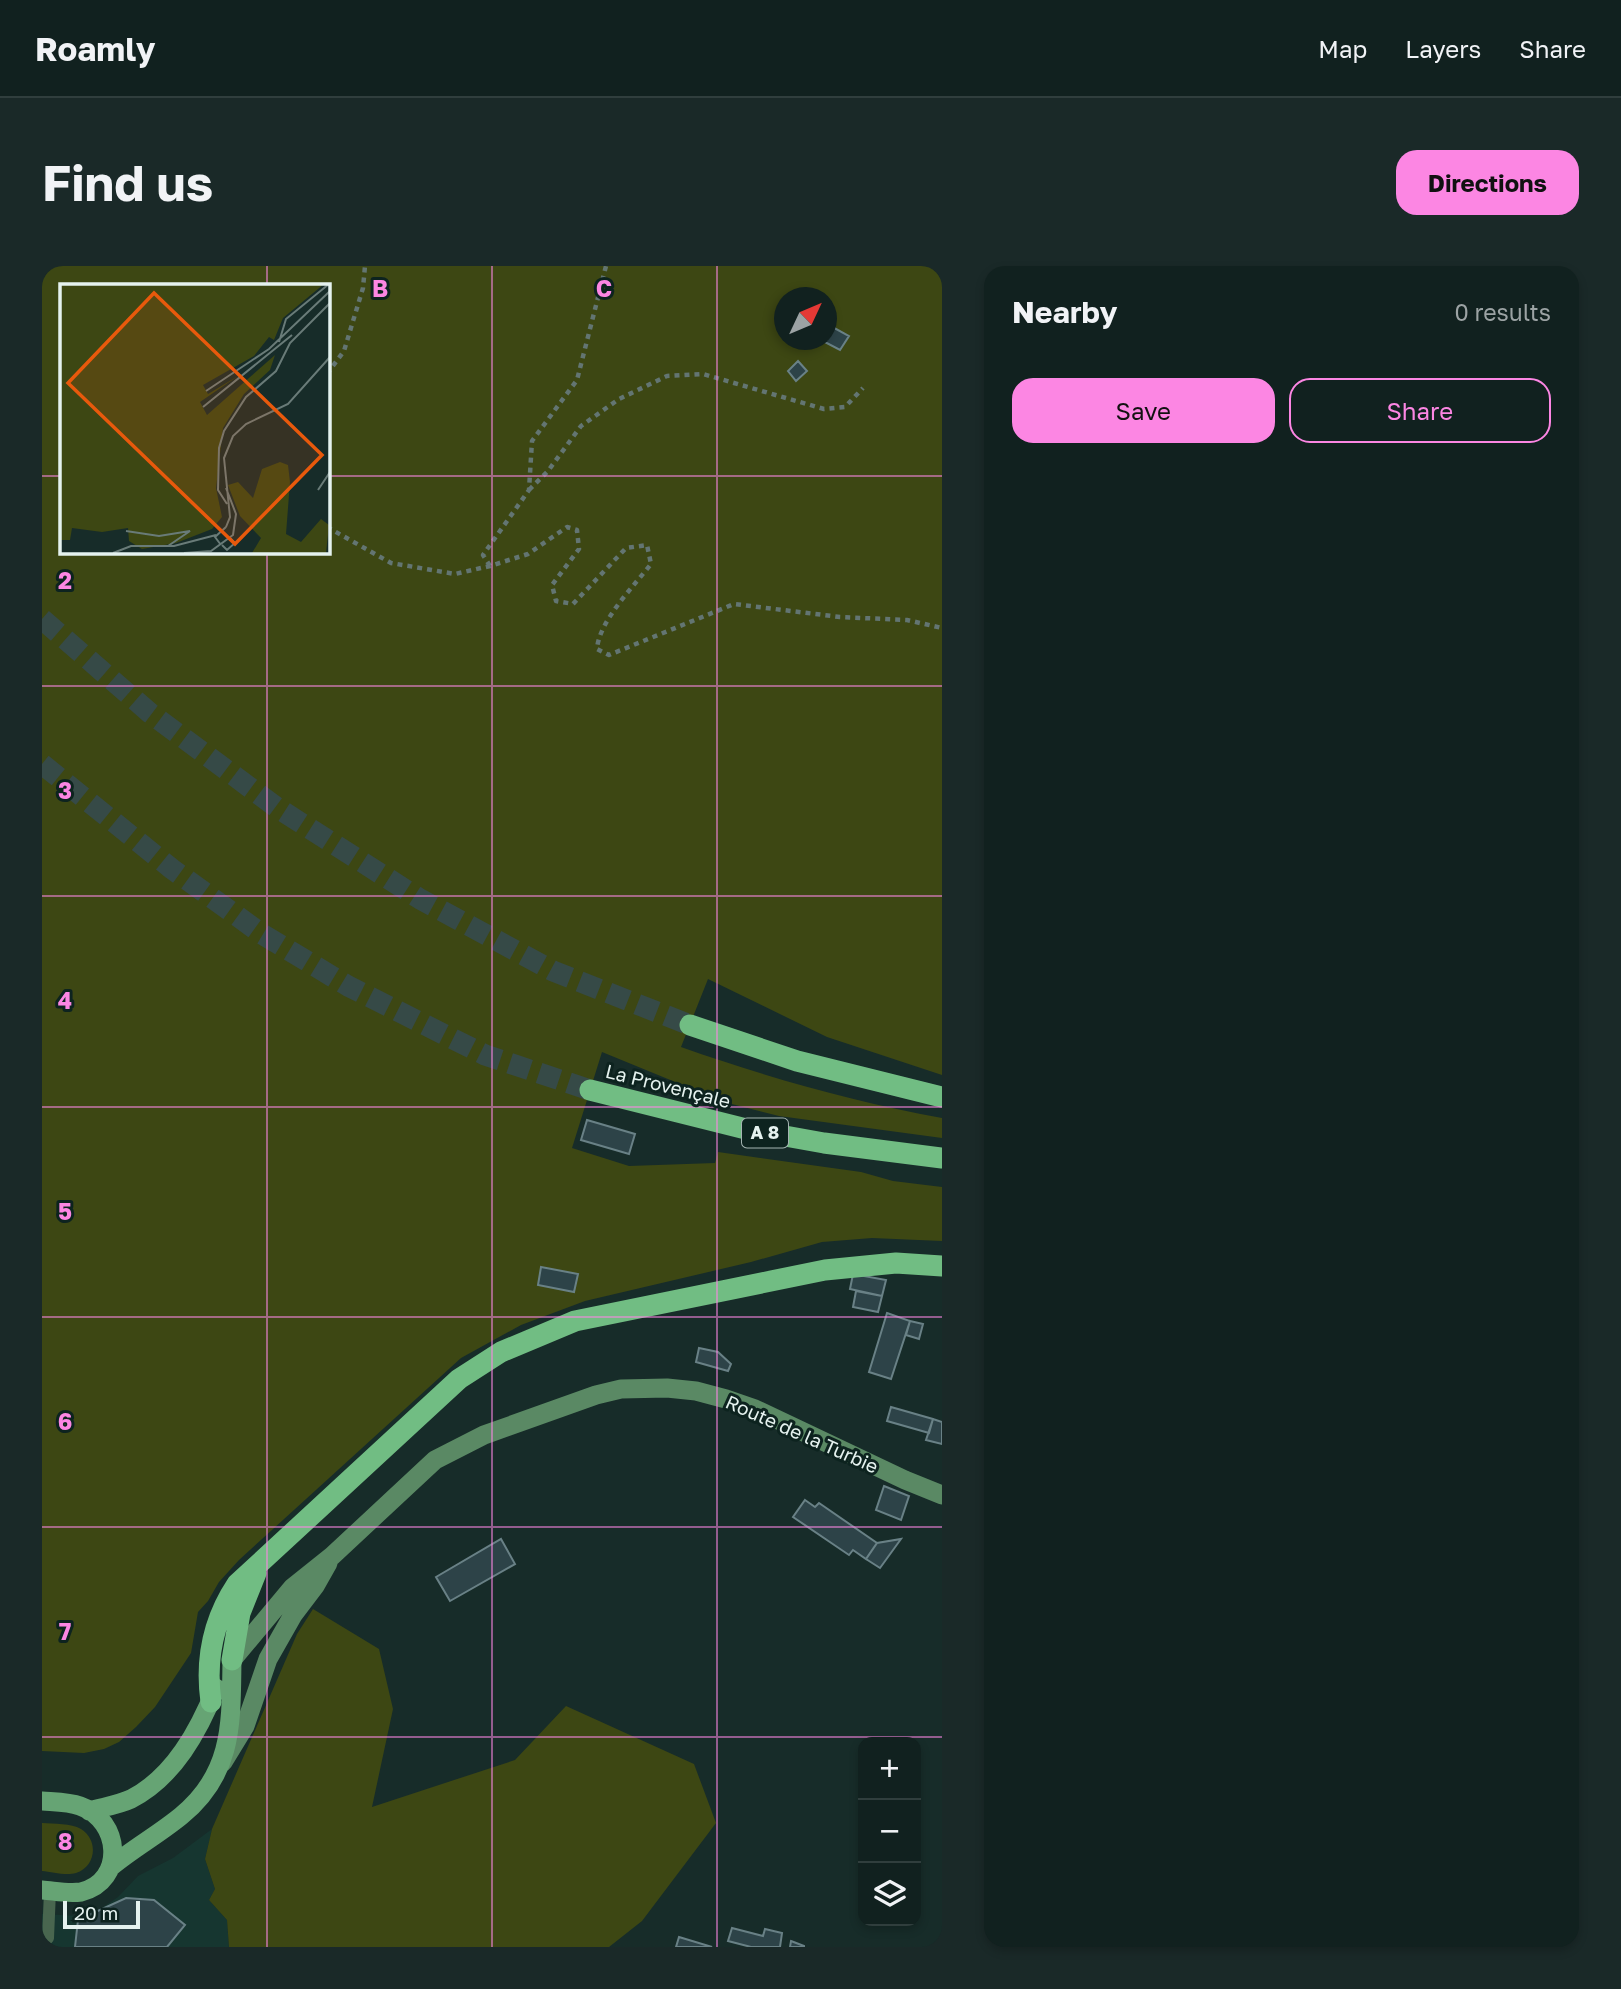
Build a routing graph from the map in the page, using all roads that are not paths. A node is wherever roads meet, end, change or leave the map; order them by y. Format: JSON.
{"nodes":[{"id":1,"x":690,"y":1026,"type":"tunnel mouth"},
{"id":2,"x":590,"y":1090,"type":"tunnel mouth"},
{"id":3,"x":942,"y":1097,"type":"edge"},
{"id":4,"x":942,"y":1158,"type":"edge"},
{"id":5,"x":942,"y":1266,"type":"edge"},
{"id":6,"x":942,"y":1495,"type":"edge"},
{"id":7,"x":265,"y":1556,"type":"junction"},
{"id":8,"x":332,"y":1556,"type":"junction"},
{"id":9,"x":232,"y":1660,"type":"junction"},
{"id":10,"x":211,"y":1702,"type":"junction"},
{"id":11,"x":223,"y":1762,"type":"junction"},
{"id":12,"x":42,"y":1801,"type":"edge"},
{"id":13,"x":89,"y":1811,"type":"junction"},
{"id":14,"x":112,"y":1866,"type":"junction"},
{"id":15,"x":46,"y":1890,"type":"edge"},
{"id":16,"x":42,"y":1937,"type":"edge"}],
"edges":[{"from":1,"to":3,"type":"highway"},
{"from":2,"to":4,"type":"highway","name":"La Provençale","number":"A 8"},
{"from":5,"to":7,"type":"highway"},
{"from":6,"to":8,"type":"main road","name":"Route de la Turbie"},
{"from":7,"to":9,"type":"highway"},
{"from":7,"to":10,"type":"highway"},
{"from":8,"to":9,"type":"main road","name":"Route de la Turbie"},
{"from":8,"to":11,"type":"main road","name":"Route de la Turbie"},
{"from":9,"to":10,"type":"main road","name":"Route de la Turbie"},
{"from":9,"to":11,"type":"main road"},
{"from":10,"to":13,"type":"main road","name":"Route de la Turbie"},
{"from":11,"to":14,"type":"main road","name":"Route de la Turbie"},
{"from":12,"to":13,"type":"main road"},
{"from":13,"to":14,"type":"main road"},
{"from":14,"to":15,"type":"main road","name":"Route de la Turbie"},
{"from":15,"to":16,"type":"lane"}]}
